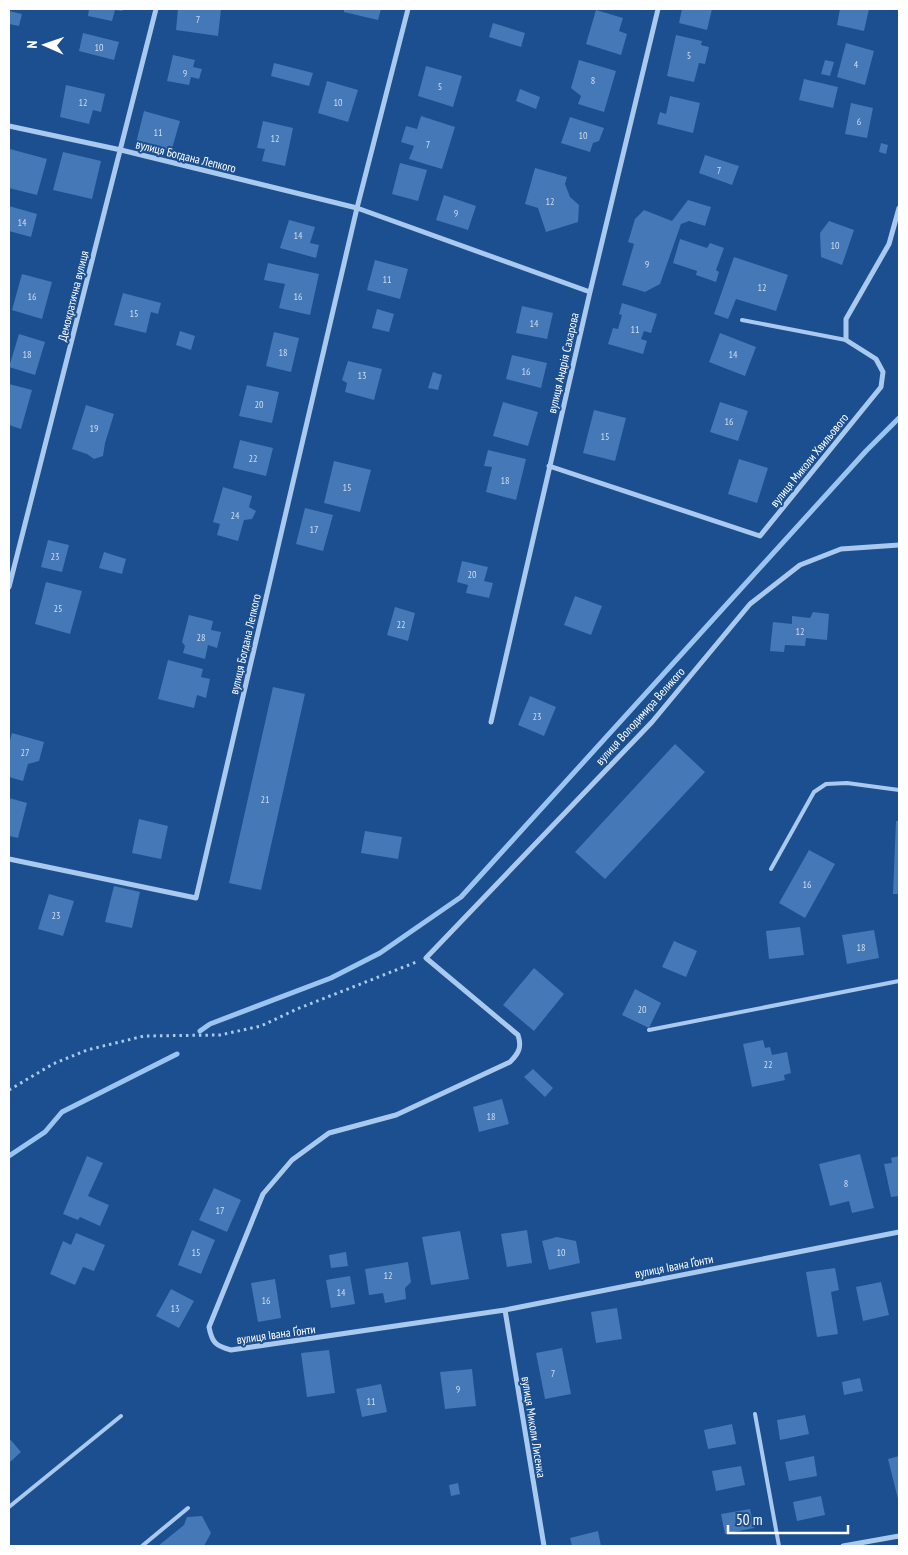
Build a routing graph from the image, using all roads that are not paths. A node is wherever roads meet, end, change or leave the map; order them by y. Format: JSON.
{"nodes":[{"id":1,"x":156,"y":9,"type":"edge"},
{"id":2,"x":408,"y":9,"type":"edge"},
{"id":3,"x":658,"y":9,"type":"edge"},
{"id":4,"x":9,"y":126,"type":"edge"},
{"id":5,"x":121,"y":150,"type":"junction"},
{"id":6,"x":357,"y":208,"type":"junction"},
{"id":7,"x":899,"y":208,"type":"edge"},
{"id":8,"x":590,"y":292,"type":"junction"},
{"id":9,"x":742,"y":320,"type":"dead end"},
{"id":10,"x":846,"y":340,"type":"junction"},
{"id":11,"x":550,"y":466,"type":"junction"},
{"id":12,"x":899,"y":545,"type":"edge"},
{"id":13,"x":9,"y":587,"type":"edge"},
{"id":14,"x":490,"y":722,"type":"dead end"},
{"id":15,"x":899,"y":790,"type":"edge"},
{"id":16,"x":9,"y":859,"type":"edge"},
{"id":17,"x":771,"y":869,"type":"dead end"},
{"id":18,"x":426,"y":958,"type":"joint"},
{"id":19,"x":899,"y":981,"type":"edge"},
{"id":20,"x":649,"y":1030,"type":"dead end"},
{"id":21,"x":899,"y":1232,"type":"edge"},
{"id":22,"x":505,"y":1310,"type":"junction"},
{"id":23,"x":755,"y":1414,"type":"dead end"},
{"id":24,"x":121,"y":1416,"type":"dead end"},
{"id":25,"x":9,"y":1507,"type":"edge"},
{"id":26,"x":188,"y":1508,"type":"dead end"},
{"id":27,"x":899,"y":1536,"type":"edge"},
{"id":28,"x":142,"y":1546,"type":"edge"},
{"id":29,"x":544,"y":1546,"type":"edge"},
{"id":30,"x":779,"y":1546,"type":"edge"},
{"id":31,"x":843,"y":1546,"type":"edge"}],
"edges":[{"from":1,"to":5,"type":"street","name":"Демократична вулиця"},
{"from":2,"to":6,"type":"street","name":"вулиця Богдана Лепкого"},
{"from":3,"to":8,"type":"street","name":"вулиця Андрія Сахарова"},
{"from":4,"to":5,"type":"street","name":"вулиця Богдана Лепкого"},
{"from":5,"to":6,"type":"street","name":"вулиця Богдана Лепкого"},
{"from":5,"to":13,"type":"street","name":"Демократична вулиця"},
{"from":6,"to":8,"type":"street","name":"вулиця Богдана Лепкого"},
{"from":6,"to":16,"type":"street","name":"вулиця Богдана Лепкого"},
{"from":7,"to":10,"type":"street"},
{"from":8,"to":11,"type":"street","name":"вулиця Андрія Сахарова"},
{"from":9,"to":10,"type":"lane"},
{"from":10,"to":11,"type":"street","name":"вулиця Миколи Хвильового"},
{"from":11,"to":14,"type":"street","name":"вулиця Андрія Сахарова"},
{"from":12,"to":18,"type":"street","name":"вулиця Володимира Великого"},
{"from":15,"to":17,"type":"lane"},
{"from":18,"to":22,"type":"street","name":"вулиця Івана Ґонти"},
{"from":19,"to":20,"type":"lane"},
{"from":21,"to":22,"type":"street","name":"вулиця Івана Ґонти"},
{"from":22,"to":29,"type":"street","name":"вулиця Миколи Лисенка"},
{"from":23,"to":30,"type":"lane"},
{"from":24,"to":25,"type":"lane"},
{"from":26,"to":28,"type":"lane"},
{"from":27,"to":31,"type":"street"}]}
